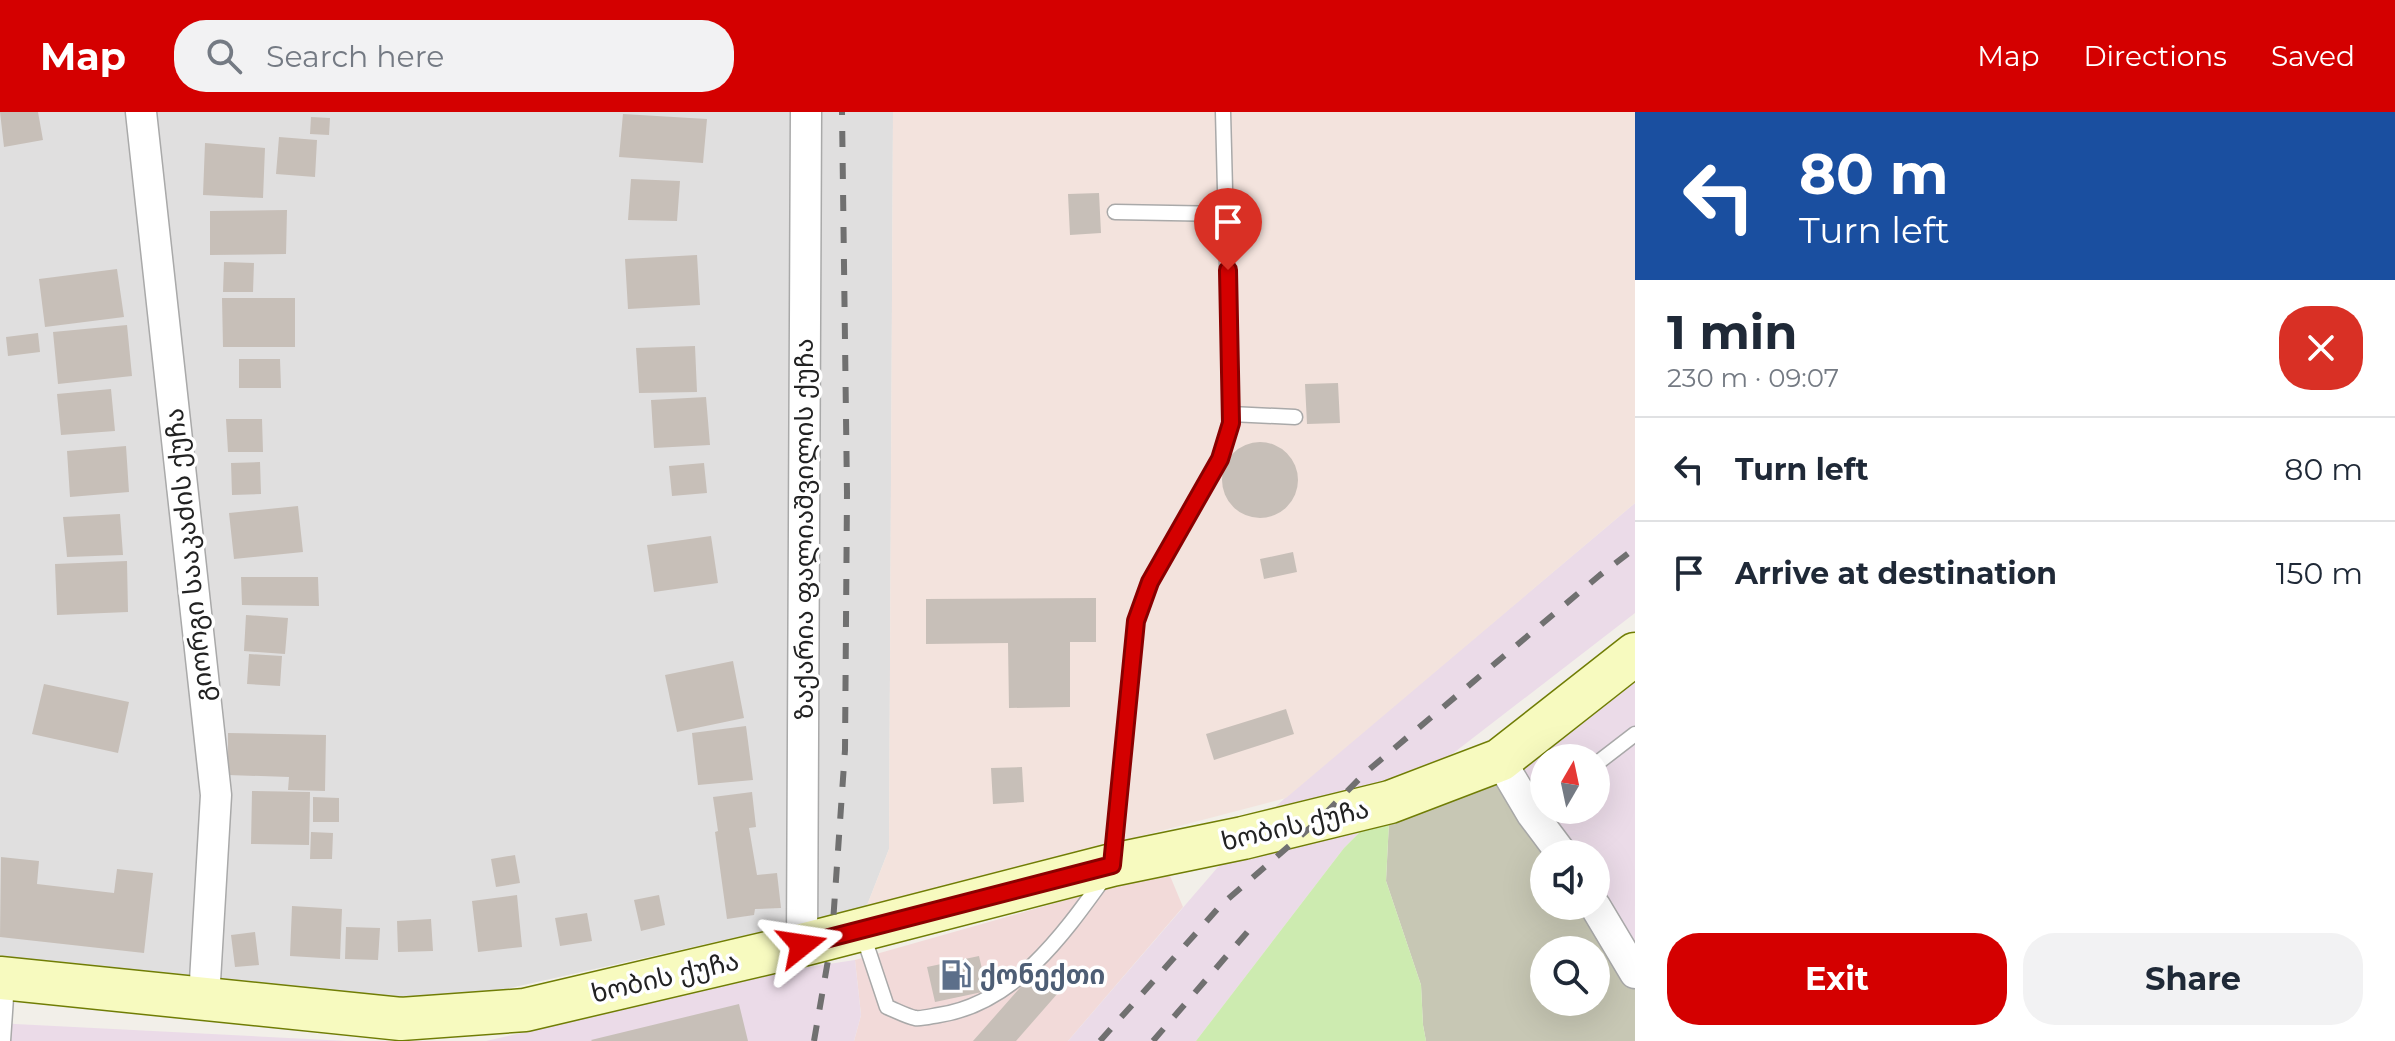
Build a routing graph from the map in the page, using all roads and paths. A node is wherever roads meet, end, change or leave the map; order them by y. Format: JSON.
{"nodes":[{"id":1,"x":141,"y":112,"type":"edge"},
{"id":2,"x":806,"y":112,"type":"edge"},
{"id":3,"x":1223,"y":112,"type":"edge"},
{"id":4,"x":1115,"y":212,"type":"dead end"},
{"id":5,"x":1226,"y":214,"type":"junction"},
{"id":6,"x":1231,"y":414,"type":"junction"},
{"id":7,"x":1295,"y":417,"type":"dead end"},
{"id":8,"x":1635,"y":654,"type":"edge"},
{"id":9,"x":1635,"y":734,"type":"edge"},
{"id":10,"x":1610,"y":753,"type":"edge"},
{"id":11,"x":1500,"y":760,"type":"junction"},
{"id":12,"x":1530,"y":799,"type":"edge"},
{"id":13,"x":1112,"y":865,"type":"junction"},
{"id":14,"x":1603,"y":920,"type":"edge"},
{"id":15,"x":861,"y":930,"type":"junction"},
{"id":16,"x":802,"y":945,"type":"junction"},
{"id":17,"x":1635,"y":973,"type":"edge"},
{"id":18,"x":4,"y":978,"type":"edge"},
{"id":19,"x":204,"y":998,"type":"junction"},
{"id":20,"x":3,"y":1041,"type":"edge"}],
"edges":[{"from":1,"to":19,"type":"street","name":"გიორგი სააკაძის ქუჩა"},
{"from":2,"to":16,"type":"street","name":"ზაქარია ფალიაშვილის ქუჩა"},
{"from":3,"to":5,"type":"lane"},
{"from":4,"to":5,"type":"lane"},
{"from":5,"to":6,"type":"lane"},
{"from":6,"to":7,"type":"lane"},
{"from":6,"to":13,"type":"lane"},
{"from":8,"to":11,"type":"main road","name":"ხობის ქუჩა"},
{"from":9,"to":10,"type":"lane"},
{"from":11,"to":12,"type":"street"},
{"from":11,"to":13,"type":"main road","name":"ხობის ქუჩა"},
{"from":13,"to":15,"type":"main road","name":"ხობის ქუჩა"},
{"from":13,"to":15,"type":"lane"},
{"from":14,"to":17,"type":"street"},
{"from":15,"to":16,"type":"main road","name":"ხობის ქუჩა"},
{"from":16,"to":19,"type":"main road","name":"ხობის ქუჩა"},
{"from":18,"to":19,"type":"main road","name":"ხობის ქუჩა"},
{"from":18,"to":20,"type":"lane"}]}
